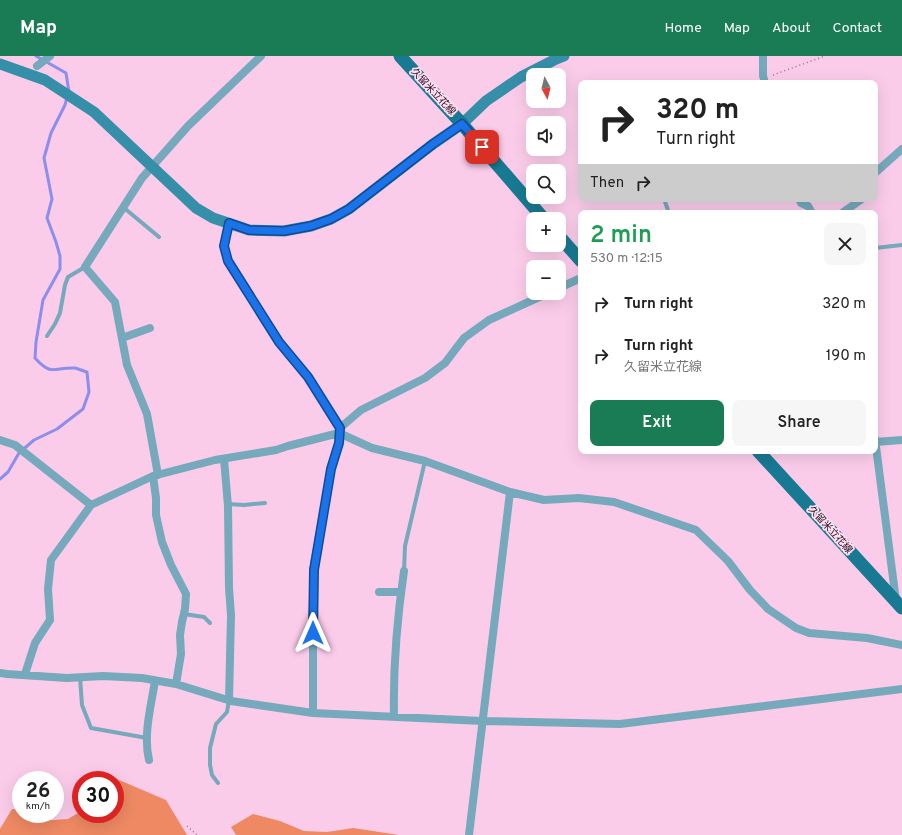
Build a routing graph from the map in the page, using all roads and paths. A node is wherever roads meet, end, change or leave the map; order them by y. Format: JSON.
{"nodes":[{"id":1,"x":50,"y":56,"type":"edge"},
{"id":2,"x":261,"y":56,"type":"edge"},
{"id":3,"x":400,"y":56,"type":"edge"},
{"id":4,"x":564,"y":56,"type":"edge"},
{"id":5,"x":763,"y":56,"type":"edge"},
{"id":6,"x":825,"y":56,"type":"edge"},
{"id":7,"x":0,"y":64,"type":"edge"},
{"id":8,"x":37,"y":66,"type":"dead end"},
{"id":9,"x":764,"y":80,"type":"edge"},
{"id":10,"x":462,"y":124,"type":"junction"},
{"id":11,"x":902,"y":149,"type":"edge"},
{"id":12,"x":151,"y":167,"type":"junction"},
{"id":13,"x":878,"y":170,"type":"edge"},
{"id":14,"x":801,"y":202,"type":"edge"},
{"id":15,"x":858,"y":202,"type":"edge"},
{"id":16,"x":123,"y":207,"type":"junction"},
{"id":17,"x":810,"y":210,"type":"edge"},
{"id":18,"x":846,"y":210,"type":"edge"},
{"id":19,"x":538,"y":212,"type":"edge"},
{"id":20,"x":229,"y":223,"type":"junction"},
{"id":21,"x":159,"y":237,"type":"dead end"},
{"id":22,"x":566,"y":244,"type":"edge"},
{"id":23,"x":902,"y":245,"type":"edge"},
{"id":24,"x":878,"y":248,"type":"edge"},
{"id":25,"x":578,"y":258,"type":"edge"},
{"id":26,"x":85,"y":266,"type":"junction"},
{"id":27,"x":578,"y":279,"type":"edge"},
{"id":28,"x":566,"y":285,"type":"edge"},
{"id":29,"x":533,"y":300,"type":"edge"},
{"id":30,"x":150,"y":328,"type":"dead end"},
{"id":31,"x":47,"y":336,"type":"dead end"},
{"id":32,"x":122,"y":338,"type":"junction"},
{"id":33,"x":340,"y":430,"type":"junction"},
{"id":34,"x":0,"y":440,"type":"edge"},
{"id":35,"x":902,"y":440,"type":"edge"},
{"id":36,"x":878,"y":441,"type":"edge"},
{"id":37,"x":761,"y":454,"type":"edge"},
{"id":38,"x":877,"y":454,"type":"edge"},
{"id":39,"x":224,"y":459,"type":"junction"},
{"id":40,"x":425,"y":461,"type":"junction"},
{"id":41,"x":156,"y":475,"type":"junction"},
{"id":42,"x":510,"y":492,"type":"junction"},
{"id":43,"x":265,"y":503,"type":"dead end"},
{"id":44,"x":228,"y":504,"type":"junction"},
{"id":45,"x":90,"y":505,"type":"junction"},
{"id":46,"x":404,"y":571,"type":"joint"},
{"id":47,"x":379,"y":592,"type":"dead end"},
{"id":48,"x":401,"y":592,"type":"junction"},
{"id":49,"x":899,"y":605,"type":"edge"},
{"id":50,"x":184,"y":614,"type":"junction"},
{"id":51,"x":210,"y":623,"type":"dead end"},
{"id":52,"x":902,"y":644,"type":"edge"},
{"id":53,"x":0,"y":673,"type":"edge"},
{"id":54,"x":25,"y":674,"type":"junction"},
{"id":55,"x":80,"y":677,"type":"junction"},
{"id":56,"x":155,"y":681,"type":"junction"},
{"id":57,"x":176,"y":684,"type":"junction"},
{"id":58,"x":902,"y":690,"type":"edge"},
{"id":59,"x":229,"y":700,"type":"junction"},
{"id":60,"x":313,"y":713,"type":"junction"},
{"id":61,"x":394,"y":717,"type":"junction"},
{"id":62,"x":482,"y":721,"type":"junction"},
{"id":63,"x":147,"y":738,"type":"junction"},
{"id":64,"x":149,"y":760,"type":"dead end"},
{"id":65,"x":218,"y":784,"type":"dead end"},
{"id":66,"x":187,"y":826,"type":"dead end"},
{"id":67,"x":197,"y":835,"type":"edge"},
{"id":68,"x":469,"y":835,"type":"edge"}],
"edges":[{"from":1,"to":8,"type":"street"},
{"from":2,"to":12,"type":"street"},
{"from":3,"to":10,"type":"main road","name":"久留米立花線"},
{"from":4,"to":10,"type":"street"},
{"from":5,"to":9,"type":"street"},
{"from":6,"to":9,"type":"path"},
{"from":7,"to":12,"type":"street"},
{"from":10,"to":19,"type":"main road","name":"久留米立花線"},
{"from":10,"to":20,"type":"street"},
{"from":11,"to":13,"type":"street"},
{"from":12,"to":16,"type":"street"},
{"from":12,"to":20,"type":"street"},
{"from":14,"to":17,"type":"street"},
{"from":15,"to":18,"type":"street"},
{"from":16,"to":21,"type":"lane"},
{"from":16,"to":26,"type":"street"},
{"from":20,"to":33,"type":"street"},
{"from":22,"to":25,"type":"main road"},
{"from":23,"to":24,"type":"lane"},
{"from":26,"to":31,"type":"lane"},
{"from":26,"to":32,"type":"street"},
{"from":27,"to":28,"type":"street"},
{"from":29,"to":33,"type":"street"},
{"from":30,"to":32,"type":"street"},
{"from":32,"to":41,"type":"street"},
{"from":33,"to":39,"type":"street"},
{"from":33,"to":40,"type":"street"},
{"from":33,"to":60,"type":"street"},
{"from":34,"to":45,"type":"street"},
{"from":35,"to":36,"type":"street"},
{"from":37,"to":49,"type":"main road","name":"久留米立花線"},
{"from":38,"to":49,"type":"street"},
{"from":39,"to":41,"type":"street"},
{"from":39,"to":44,"type":"street"},
{"from":40,"to":42,"type":"street"},
{"from":40,"to":46,"type":"lane"},
{"from":41,"to":45,"type":"street"},
{"from":41,"to":50,"type":"street"},
{"from":42,"to":52,"type":"street"},
{"from":42,"to":62,"type":"street"},
{"from":43,"to":44,"type":"lane"},
{"from":44,"to":59,"type":"street"},
{"from":45,"to":54,"type":"street"},
{"from":46,"to":48,"type":"street"},
{"from":47,"to":48,"type":"street"},
{"from":48,"to":61,"type":"street"},
{"from":50,"to":51,"type":"lane"},
{"from":50,"to":57,"type":"street"},
{"from":53,"to":54,"type":"street"},
{"from":54,"to":55,"type":"street"},
{"from":55,"to":56,"type":"street"},
{"from":55,"to":63,"type":"lane"},
{"from":56,"to":57,"type":"street"},
{"from":56,"to":63,"type":"street"},
{"from":57,"to":59,"type":"street"},
{"from":58,"to":62,"type":"street"},
{"from":59,"to":60,"type":"street"},
{"from":59,"to":65,"type":"lane"},
{"from":60,"to":61,"type":"street"},
{"from":61,"to":62,"type":"street"},
{"from":62,"to":68,"type":"street"},
{"from":63,"to":64,"type":"street"},
{"from":66,"to":67,"type":"path"}]}
